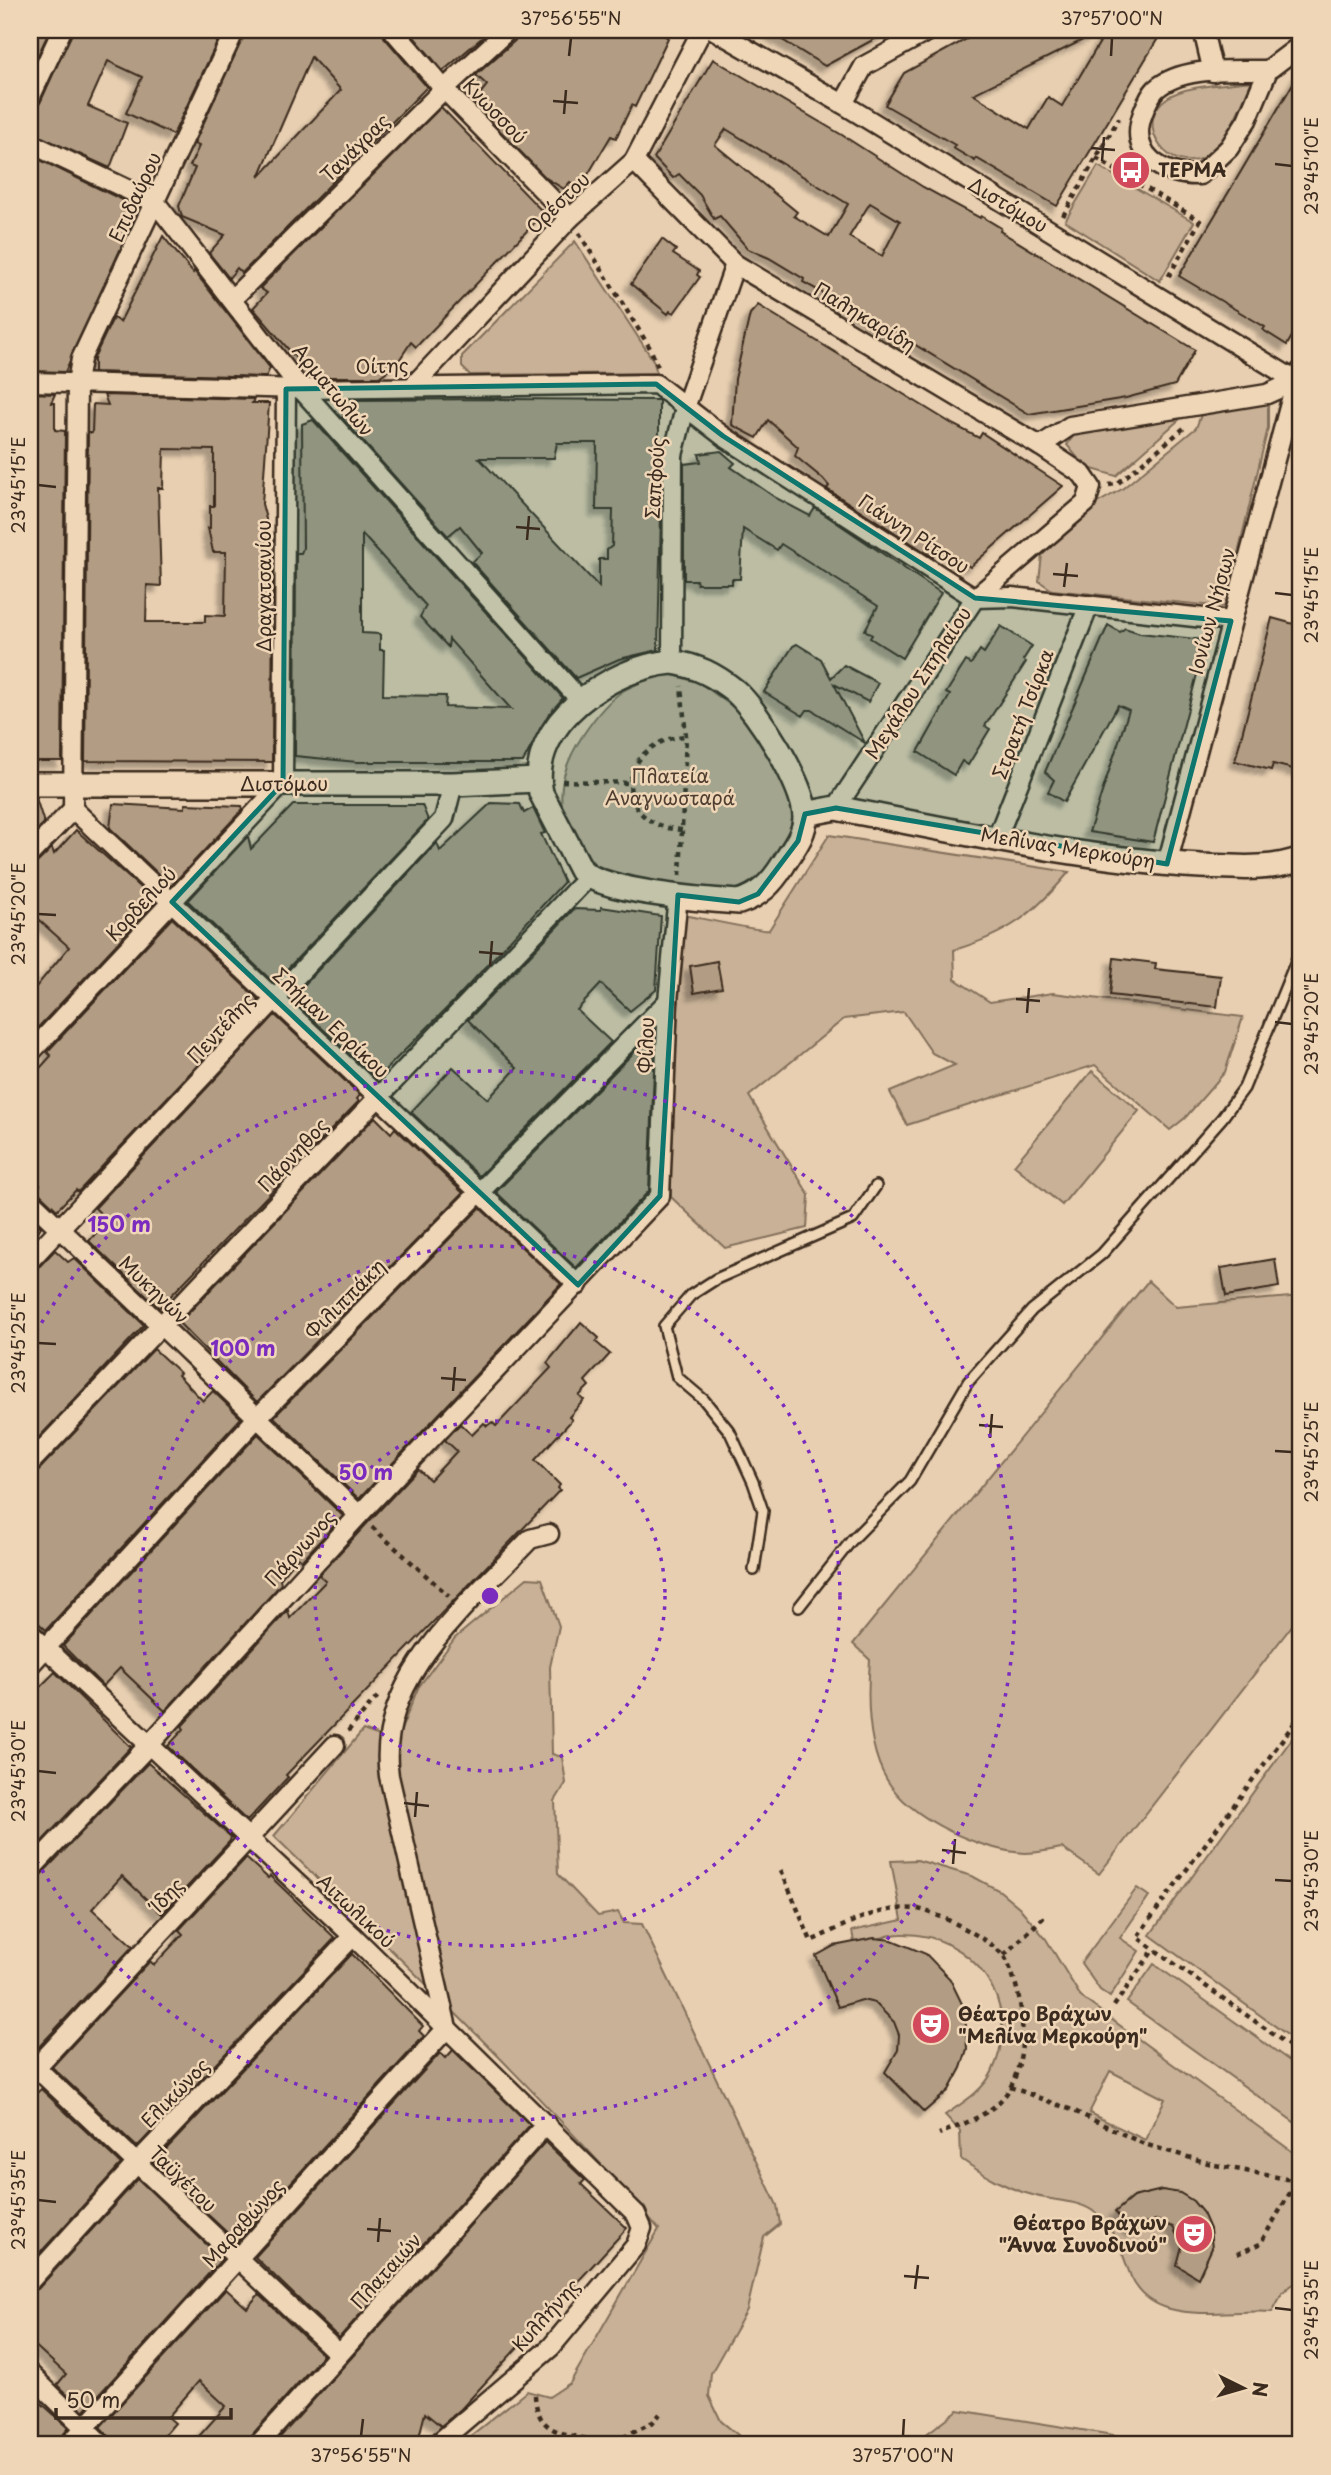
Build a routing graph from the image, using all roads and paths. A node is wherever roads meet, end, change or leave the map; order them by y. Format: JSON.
{"nodes":[{"id":1,"x":62,"y":30,"type":"edge"},
{"id":2,"x":235,"y":30,"type":"edge"},
{"id":3,"x":393,"y":30,"type":"edge"},
{"id":4,"x":508,"y":30,"type":"edge"},
{"id":5,"x":702,"y":30,"type":"edge"},
{"id":6,"x":714,"y":30,"type":"edge"},
{"id":7,"x":930,"y":30,"type":"edge"},
{"id":8,"x":1203,"y":30,"type":"edge"},
{"id":9,"x":1301,"y":45,"type":"edge"},
{"id":10,"x":1268,"y":70,"type":"junction"},
{"id":11,"x":1213,"y":72,"type":"junction"},
{"id":12,"x":444,"y":89,"type":"junction"},
{"id":13,"x":30,"y":98,"type":"edge"},
{"id":14,"x":844,"y":104,"type":"junction"},
{"id":15,"x":1139,"y":123,"type":"junction"},
{"id":16,"x":30,"y":144,"type":"edge"},
{"id":17,"x":1096,"y":158,"type":"junction"},
{"id":18,"x":634,"y":161,"type":"junction"},
{"id":19,"x":156,"y":203,"type":"junction"},
{"id":20,"x":570,"y":218,"type":"junction"},
{"id":21,"x":1053,"y":232,"type":"junction"},
{"id":22,"x":735,"y":264,"type":"junction"},
{"id":23,"x":1158,"y":295,"type":"junction"},
{"id":24,"x":233,"y":298,"type":"junction"},
{"id":25,"x":1299,"y":377,"type":"edge"},
{"id":26,"x":30,"y":382,"type":"edge"},
{"id":27,"x":77,"y":383,"type":"junction"},
{"id":28,"x":413,"y":386,"type":"junction"},
{"id":29,"x":665,"y":388,"type":"junction"},
{"id":30,"x":294,"y":389,"type":"junction"},
{"id":31,"x":685,"y":408,"type":"junction"},
{"id":32,"x":1191,"y":408,"type":"junction"},
{"id":33,"x":1040,"y":446,"type":"junction"},
{"id":34,"x":1091,"y":487,"type":"junction"},
{"id":35,"x":975,"y":598,"type":"junction"},
{"id":36,"x":1088,"y":605,"type":"junction"},
{"id":37,"x":1231,"y":621,"type":"junction"},
{"id":38,"x":672,"y":662,"type":"junction"},
{"id":39,"x":580,"y":700,"type":"junction"},
{"id":40,"x":686,"y":736,"type":"junction"},
{"id":41,"x":538,"y":780,"type":"junction"},
{"id":42,"x":283,"y":783,"type":"junction"},
{"id":43,"x":631,"y":783,"type":"junction"},
{"id":44,"x":30,"y":784,"type":"edge"},
{"id":45,"x":76,"y":784,"type":"junction"},
{"id":46,"x":453,"y":784,"type":"junction"},
{"id":47,"x":836,"y":808,"type":"junction"},
{"id":48,"x":73,"y":809,"type":"junction"},
{"id":49,"x":805,"y":814,"type":"junction"},
{"id":50,"x":682,"y":830,"type":"junction"},
{"id":51,"x":997,"y":838,"type":"junction"},
{"id":52,"x":30,"y":854,"type":"edge"},
{"id":53,"x":1301,"y":859,"type":"edge"},
{"id":54,"x":1167,"y":864,"type":"junction"},
{"id":55,"x":588,"y":877,"type":"junction"},
{"id":56,"x":678,"y":895,"type":"junction"},
{"id":57,"x":172,"y":902,"type":"junction"},
{"id":58,"x":1301,"y":949,"type":"edge"},
{"id":59,"x":276,"y":1000,"type":"junction"},
{"id":60,"x":668,"y":1001,"type":"junction"},
{"id":61,"x":30,"y":1053,"type":"edge"},
{"id":62,"x":378,"y":1096,"type":"junction"},
{"id":63,"x":876,"y":1186,"type":"dead end"},
{"id":64,"x":480,"y":1192,"type":"junction"},
{"id":65,"x":660,"y":1196,"type":"joint"},
{"id":66,"x":30,"y":1200,"type":"edge"},
{"id":67,"x":60,"y":1229,"type":"junction"},
{"id":68,"x":30,"y":1260,"type":"edge"},
{"id":69,"x":578,"y":1285,"type":"junction"},
{"id":70,"x":161,"y":1326,"type":"junction"},
{"id":71,"x":257,"y":1418,"type":"junction"},
{"id":72,"x":30,"y":1464,"type":"edge"},
{"id":73,"x":359,"y":1515,"type":"junction"},
{"id":74,"x":549,"y":1534,"type":"dead end"},
{"id":75,"x":754,"y":1570,"type":"dead end"},
{"id":76,"x":799,"y":1607,"type":"dead end"},
{"id":77,"x":464,"y":1610,"type":"junction"},
{"id":78,"x":30,"y":1633,"type":"edge"},
{"id":79,"x":46,"y":1648,"type":"junction"},
{"id":80,"x":30,"y":1665,"type":"edge"},
{"id":81,"x":400,"y":1701,"type":"junction"},
{"id":82,"x":1301,"y":1714,"type":"edge"},
{"id":83,"x":335,"y":1745,"type":"joint"},
{"id":84,"x":148,"y":1746,"type":"junction"},
{"id":85,"x":248,"y":1839,"type":"junction"},
{"id":86,"x":30,"y":1870,"type":"edge"},
{"id":87,"x":781,"y":1870,"type":"dead end"},
{"id":88,"x":1045,"y":1916,"type":"dead end"},
{"id":89,"x":353,"y":1936,"type":"junction"},
{"id":90,"x":1154,"y":1949,"type":"junction"},
{"id":91,"x":1004,"y":1955,"type":"junction"},
{"id":92,"x":1114,"y":2006,"type":"dead end"},
{"id":93,"x":447,"y":2028,"type":"junction"},
{"id":94,"x":1301,"y":2054,"type":"edge"},
{"id":95,"x":32,"y":2068,"type":"edge"},
{"id":96,"x":1010,"y":2087,"type":"junction"},
{"id":97,"x":546,"y":2124,"type":"junction"},
{"id":98,"x":939,"y":2134,"type":"dead end"},
{"id":99,"x":136,"y":2163,"type":"junction"},
{"id":100,"x":1299,"y":2180,"type":"edge"},
{"id":101,"x":642,"y":2228,"type":"joint"},
{"id":102,"x":1237,"y":2254,"type":"dead end"},
{"id":103,"x":238,"y":2260,"type":"junction"},
{"id":104,"x":30,"y":2281,"type":"edge"},
{"id":105,"x":339,"y":2354,"type":"junction"},
{"id":106,"x":30,"y":2374,"type":"edge"},
{"id":107,"x":535,"y":2395,"type":"dead end"},
{"id":108,"x":660,"y":2414,"type":"dead end"},
{"id":109,"x":85,"y":2427,"type":"junction"},
{"id":110,"x":69,"y":2445,"type":"edge"},
{"id":111,"x":102,"y":2445,"type":"edge"},
{"id":112,"x":258,"y":2445,"type":"edge"},
{"id":113,"x":436,"y":2445,"type":"edge"},
{"id":114,"x":605,"y":2445,"type":"edge"}],
"edges":[{"from":1,"to":13,"type":"street"},
{"from":2,"to":19,"type":"street","name":"Επιδαύρου"},
{"from":3,"to":12,"type":"street","name":"Κνωσσού"},
{"from":4,"to":12,"type":"street","name":"Τανάγρας"},
{"from":5,"to":18,"type":"street","name":"Ορέστου"},
{"from":6,"to":14,"type":"street","name":"Διστόμου"},
{"from":7,"to":14,"type":"street"},
{"from":8,"to":11,"type":"street"},
{"from":9,"to":10,"type":"street"},
{"from":10,"to":11,"type":"street"},
{"from":10,"to":15,"type":"street"},
{"from":11,"to":15,"type":"street"},
{"from":12,"to":20,"type":"street","name":"Κνωσσού"},
{"from":12,"to":24,"type":"street","name":"Τανάγρας"},
{"from":14,"to":21,"type":"street","name":"Διστόμου"},
{"from":15,"to":17,"type":"path"},
{"from":16,"to":19,"type":"street","name":"Αρματωλών"},
{"from":17,"to":21,"type":"path"},
{"from":17,"to":23,"type":"path"},
{"from":18,"to":20,"type":"street","name":"Ορέστου"},
{"from":18,"to":22,"type":"street","name":"Παληκαρίδη"},
{"from":19,"to":24,"type":"street","name":"Αρματωλών"},
{"from":19,"to":27,"type":"street","name":"Επιδαύρου"},
{"from":20,"to":28,"type":"street","name":"Ορέστου"},
{"from":20,"to":29,"type":"path"},
{"from":21,"to":23,"type":"street","name":"Διστόμου"},
{"from":22,"to":31,"type":"street","name":"Σαπφούς"},
{"from":22,"to":33,"type":"street","name":"Παληκαρίδη"},
{"from":23,"to":25,"type":"street","name":"Διστόμου"},
{"from":24,"to":30,"type":"street","name":"Αρματωλών"},
{"from":25,"to":32,"type":"street"},
{"from":25,"to":37,"type":"street","name":"Ιονίων Νήσων"},
{"from":26,"to":27,"type":"street","name":"Οίτης"},
{"from":27,"to":30,"type":"street","name":"Οίτης"},
{"from":27,"to":45,"type":"street","name":"Επιδαύρου"},
{"from":28,"to":29,"type":"street","name":"Οίτης"},
{"from":28,"to":30,"type":"street","name":"Οίτης"},
{"from":29,"to":31,"type":"street"},
{"from":30,"to":39,"type":"street","name":"Αρματωλών"},
{"from":30,"to":42,"type":"street","name":"Δραγατσανίου"},
{"from":31,"to":35,"type":"street","name":"Γιάννη Ρίτσου"},
{"from":31,"to":38,"type":"street","name":"Σαπφούς"},
{"from":32,"to":33,"type":"street"},
{"from":32,"to":34,"type":"path"},
{"from":33,"to":34,"type":"street","name":"Παληκαρίδη"},
{"from":34,"to":35,"type":"street","name":"Μεγάλου Σπηλαίου"},
{"from":35,"to":36,"type":"street","name":"Γιάννη Ρίτσου"},
{"from":35,"to":47,"type":"street","name":"Μεγάλου Σπηλαίου"},
{"from":36,"to":37,"type":"street","name":"Γιάννη Ρίτσου"},
{"from":36,"to":51,"type":"street","name":"Στρατή Τσίρκα"},
{"from":37,"to":54,"type":"street","name":"Ιονίων Νήσων"},
{"from":38,"to":39,"type":"street"},
{"from":38,"to":40,"type":"path"},
{"from":38,"to":49,"type":"street"},
{"from":39,"to":41,"type":"street"},
{"from":40,"to":43,"type":"path"},
{"from":40,"to":50,"type":"path"},
{"from":41,"to":43,"type":"path"},
{"from":41,"to":46,"type":"street","name":"Διστόμου"},
{"from":41,"to":55,"type":"street"},
{"from":42,"to":45,"type":"street","name":"Διστόμου"},
{"from":42,"to":46,"type":"street","name":"Διστόμου"},
{"from":42,"to":57,"type":"street","name":"Κορδελιού"},
{"from":43,"to":50,"type":"path"},
{"from":44,"to":45,"type":"street","name":"Διστόμου"},
{"from":45,"to":48,"type":"street"},
{"from":46,"to":59,"type":"street","name":"Πεντέλης"},
{"from":47,"to":49,"type":"street"},
{"from":47,"to":51,"type":"street","name":"Μελίνας Μερκούρη"},
{"from":48,"to":52,"type":"street"},
{"from":48,"to":57,"type":"street","name":"Σλήμαν Ερρίκου"},
{"from":49,"to":56,"type":"street"},
{"from":50,"to":56,"type":"path"},
{"from":51,"to":54,"type":"street","name":"Μελίνας Μερκούρη"},
{"from":53,"to":54,"type":"street","name":"Μελίνας Μερκούρη"},
{"from":55,"to":56,"type":"street"},
{"from":55,"to":62,"type":"street","name":"Πάρνηθος"},
{"from":56,"to":60,"type":"street","name":"Φίλου"},
{"from":57,"to":59,"type":"street","name":"Σλήμαν Ερρίκου"},
{"from":57,"to":61,"type":"street","name":"Κορδελιού"},
{"from":58,"to":76,"type":"lane"},
{"from":59,"to":62,"type":"street","name":"Σλήμαν Ερρίκου"},
{"from":59,"to":67,"type":"street","name":"Πεντέλης"},
{"from":60,"to":64,"type":"street","name":"Φιλιππάκη"},
{"from":60,"to":65,"type":"street","name":"Φίλου"},
{"from":62,"to":64,"type":"street","name":"Σλήμαν Ερρίκου"},
{"from":62,"to":70,"type":"street","name":"Πάρνηθος"},
{"from":63,"to":75,"type":"lane"},
{"from":64,"to":69,"type":"street","name":"Σλήμαν Ερρίκου"},
{"from":64,"to":71,"type":"street","name":"Φιλιππάκη"},
{"from":65,"to":69,"type":"street","name":"Πάρνωνος"},
{"from":66,"to":67,"type":"street","name":"Μυκηνών"},
{"from":67,"to":68,"type":"street","name":"Πεντέλης"},
{"from":67,"to":70,"type":"street","name":"Μυκηνών"},
{"from":69,"to":73,"type":"street","name":"Πάρνωνος"},
{"from":70,"to":71,"type":"street","name":"Μυκηνών"},
{"from":70,"to":72,"type":"street","name":"Πάρνηθος"},
{"from":71,"to":73,"type":"street","name":"Μυκηνών"},
{"from":71,"to":79,"type":"street","name":"Φιλιππάκη"},
{"from":73,"to":77,"type":"path"},
{"from":73,"to":84,"type":"street","name":"Πάρνωνος"},
{"from":74,"to":77,"type":"street"},
{"from":77,"to":81,"type":"street"},
{"from":78,"to":79,"type":"street","name":"Αιτωλικού"},
{"from":79,"to":80,"type":"street","name":"Φιλιππάκη"},
{"from":79,"to":84,"type":"street","name":"Αιτωλικού"},
{"from":81,"to":83,"type":"path"},
{"from":81,"to":93,"type":"street"},
{"from":82,"to":90,"type":"path"},
{"from":83,"to":85,"type":"street","name":"Ίδης"},
{"from":84,"to":85,"type":"street","name":"Αιτωλικού"},
{"from":84,"to":86,"type":"street","name":"Πάρνωνος"},
{"from":85,"to":89,"type":"street","name":"Αιτωλικού"},
{"from":85,"to":95,"type":"street","name":"Ίδης"},
{"from":87,"to":91,"type":"path"},
{"from":88,"to":91,"type":"path"},
{"from":89,"to":93,"type":"street","name":"Αιτωλικού"},
{"from":89,"to":99,"type":"street","name":"Ελικώνος"},
{"from":90,"to":92,"type":"path"},
{"from":90,"to":94,"type":"path"},
{"from":91,"to":96,"type":"path"},
{"from":93,"to":97,"type":"street","name":"Αιτωλικού"},
{"from":93,"to":103,"type":"street","name":"Μαραθώνος"},
{"from":95,"to":99,"type":"street","name":"Ταϋγέτου"},
{"from":96,"to":98,"type":"path"},
{"from":96,"to":100,"type":"path"},
{"from":97,"to":101,"type":"street","name":"Αιτωλικού"},
{"from":97,"to":105,"type":"street","name":"Πλαταιών"},
{"from":99,"to":103,"type":"street","name":"Ταϋγέτου"},
{"from":99,"to":104,"type":"street","name":"Ελικώνος"},
{"from":100,"to":102,"type":"path"},
{"from":101,"to":113,"type":"street","name":"Κυλλήνης"},
{"from":103,"to":105,"type":"street","name":"Ταϋγέτου"},
{"from":103,"to":109,"type":"street","name":"Μαραθώνος"},
{"from":105,"to":112,"type":"street","name":"Πλαταιών"},
{"from":106,"to":109,"type":"street"},
{"from":107,"to":114,"type":"path"},
{"from":108,"to":114,"type":"path"},
{"from":109,"to":110,"type":"street","name":"Μαραθώνος"},
{"from":109,"to":111,"type":"street"}]}
